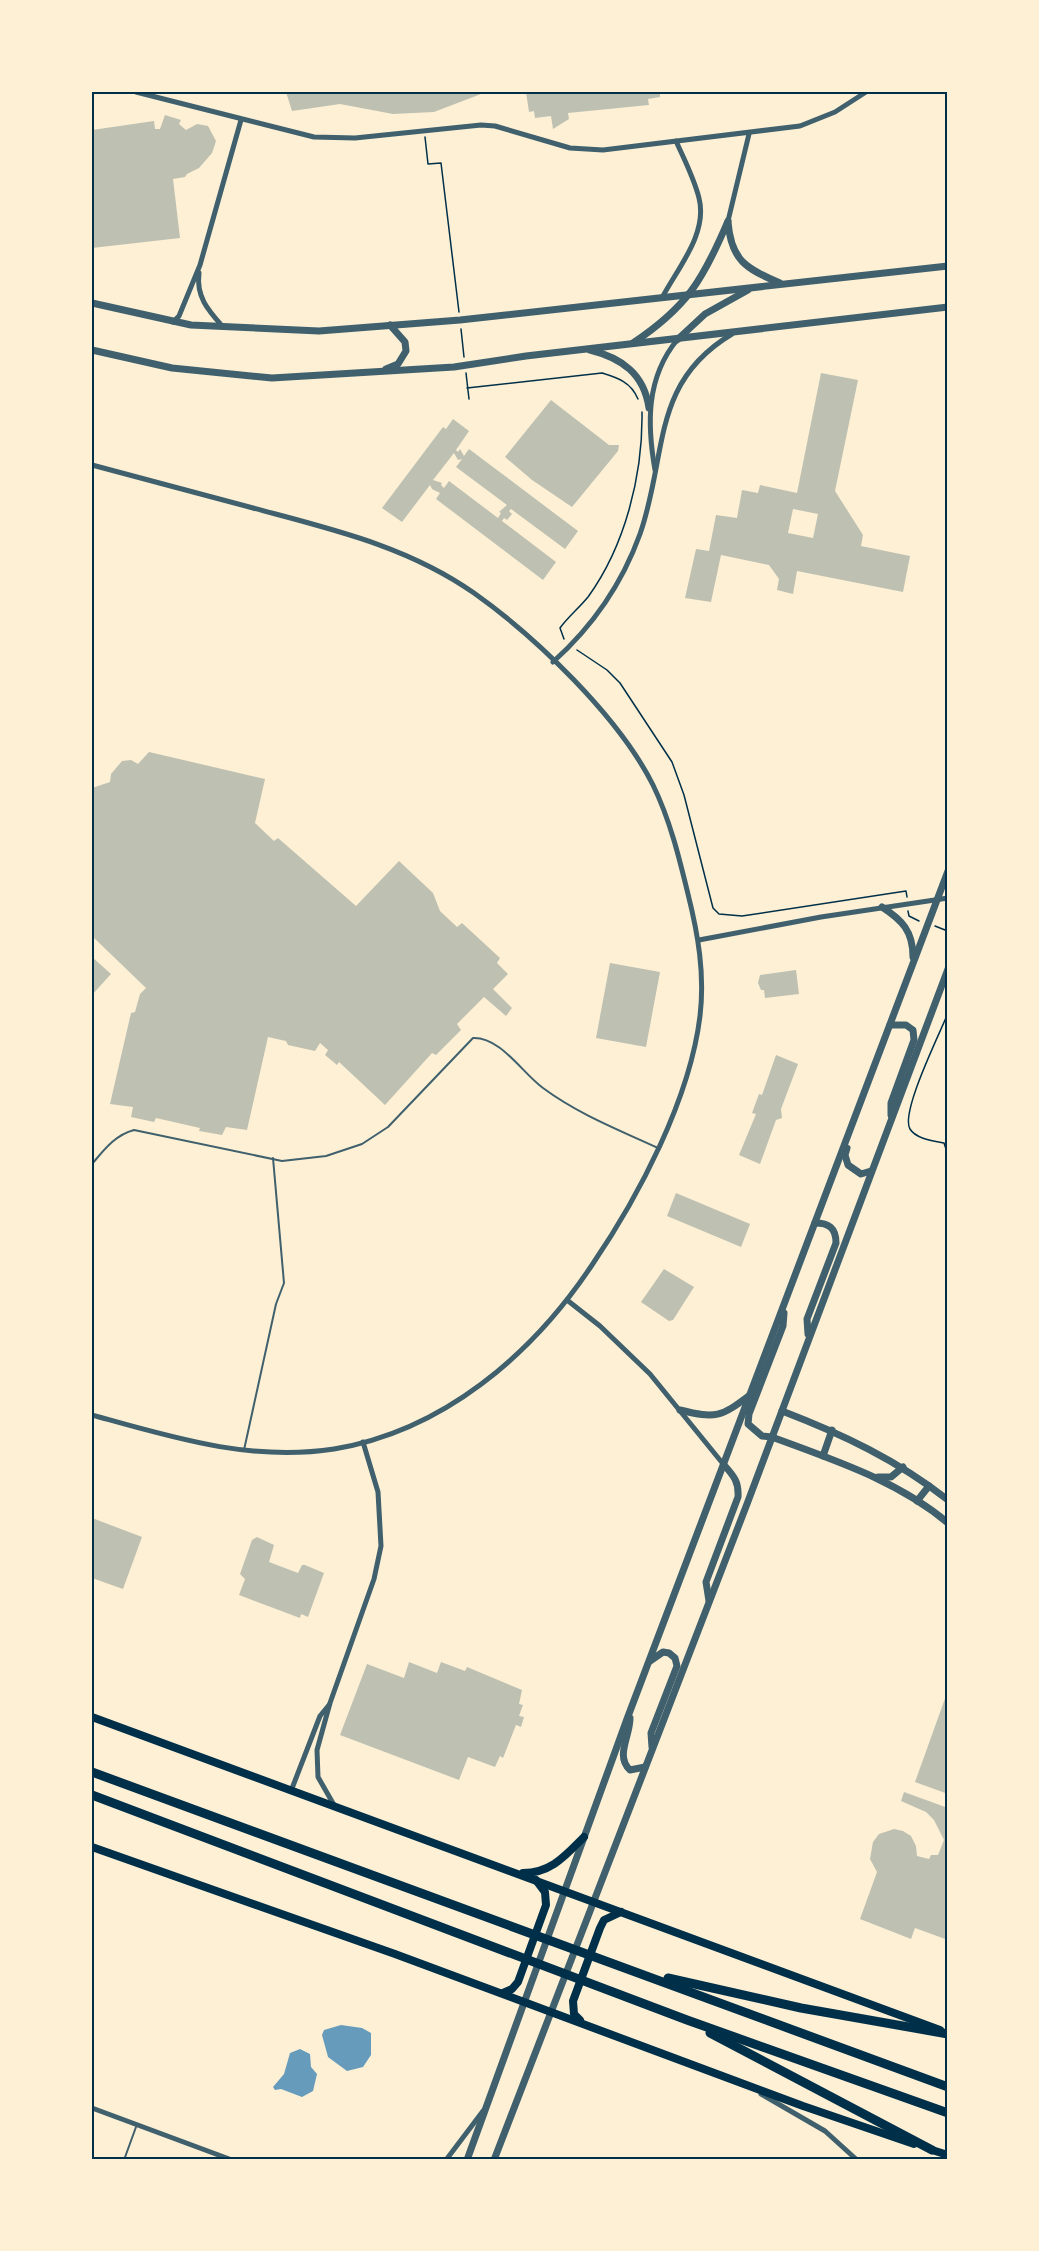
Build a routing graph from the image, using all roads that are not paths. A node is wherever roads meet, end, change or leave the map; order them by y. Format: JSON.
{"nodes":[{"id":1,"x":136,"y":92,"type":"edge"},
{"id":2,"x":866,"y":92,"type":"edge"},
{"id":3,"x":241,"y":120,"type":"junction"},
{"id":4,"x":749,"y":134,"type":"junction"},
{"id":5,"x":676,"y":141,"type":"junction"},
{"id":6,"x":728,"y":221,"type":"junction"},
{"id":7,"x":200,"y":265,"type":"junction"},
{"id":8,"x":948,"y":266,"type":"edge"},
{"id":9,"x":782,"y":284,"type":"junction"},
{"id":10,"x":756,"y":287,"type":"junction"},
{"id":11,"x":692,"y":294,"type":"junction"},
{"id":12,"x":663,"y":296,"type":"junction"},
{"id":13,"x":92,"y":303,"type":"edge"},
{"id":14,"x":948,"y":307,"type":"edge"},
{"id":15,"x":172,"y":322,"type":"junction"},
{"id":16,"x":390,"y":326,"type":"junction"},
{"id":17,"x":224,"y":327,"type":"junction"},
{"id":18,"x":732,"y":334,"type":"junction"},
{"id":19,"x":677,"y":340,"type":"junction"},
{"id":20,"x":631,"y":344,"type":"junction"},
{"id":21,"x":584,"y":349,"type":"junction"},
{"id":22,"x":92,"y":350,"type":"edge"},
{"id":23,"x":381,"y":372,"type":"junction"},
{"id":24,"x":649,"y":408,"type":"junction"},
{"id":25,"x":92,"y":465,"type":"edge"},
{"id":26,"x":656,"y":474,"type":"junction"},
{"id":27,"x":553,"y":662,"type":"junction"},
{"id":28,"x":948,"y":871,"type":"edge"},
{"id":29,"x":948,"y":898,"type":"edge"},
{"id":30,"x":936,"y":900,"type":"junction"},
{"id":31,"x":882,"y":907,"type":"junction"},
{"id":32,"x":699,"y":940,"type":"junction"},
{"id":33,"x":912,"y":965,"type":"junction"},
{"id":34,"x":948,"y":969,"type":"edge"},
{"id":35,"x":890,"y":1025,"type":"junction"},
{"id":36,"x":860,"y":1100,"type":"junction"},
{"id":37,"x":891,"y":1118,"type":"junction"},
{"id":38,"x":658,"y":1148,"type":"junction"},
{"id":39,"x":273,"y":1158,"type":"junction"},
{"id":40,"x":92,"y":1164,"type":"edge"},
{"id":41,"x":871,"y":1172,"type":"junction"},
{"id":42,"x":815,"y":1223,"type":"junction"},
{"id":43,"x":567,"y":1300,"type":"junction"},
{"id":44,"x":785,"y":1303,"type":"junction"},
{"id":45,"x":808,"y":1337,"type":"junction"},
{"id":46,"x":750,"y":1395,"type":"junction"},
{"id":47,"x":680,"y":1410,"type":"junction"},
{"id":48,"x":782,"y":1410,"type":"junction"},
{"id":49,"x":92,"y":1415,"type":"edge"},
{"id":50,"x":832,"y":1430,"type":"junction"},
{"id":51,"x":772,"y":1437,"type":"junction"},
{"id":52,"x":363,"y":1442,"type":"junction"},
{"id":53,"x":244,"y":1451,"type":"junction"},
{"id":54,"x":823,"y":1456,"type":"junction"},
{"id":55,"x":724,"y":1465,"type":"junction"},
{"id":56,"x":903,"y":1467,"type":"junction"},
{"id":57,"x":875,"y":1477,"type":"junction"},
{"id":58,"x":929,"y":1486,"type":"junction"},
{"id":59,"x":948,"y":1500,"type":"edge"},
{"id":60,"x":917,"y":1501,"type":"junction"},
{"id":61,"x":948,"y":1523,"type":"edge"},
{"id":62,"x":709,"y":1603,"type":"junction"},
{"id":63,"x":649,"y":1662,"type":"junction"},
{"id":64,"x":330,"y":1703,"type":"junction"},
{"id":65,"x":630,"y":1713,"type":"junction"},
{"id":66,"x":92,"y":1717,"type":"edge"},
{"id":67,"x":652,"y":1749,"type":"junction"},
{"id":68,"x":645,"y":1767,"type":"junction"},
{"id":69,"x":92,"y":1772,"type":"edge"},
{"id":70,"x":291,"y":1791,"type":"junction"},
{"id":71,"x":92,"y":1795,"type":"edge"},
{"id":72,"x":334,"y":1805,"type":"junction"},
{"id":73,"x":584,"y":1837,"type":"junction"},
{"id":74,"x":92,"y":1847,"type":"edge"},
{"id":75,"x":517,"y":1873,"type":"junction"},
{"id":76,"x":536,"y":1880,"type":"junction"},
{"id":77,"x":565,"y":1891,"type":"junction"},
{"id":78,"x":593,"y":1901,"type":"junction"},
{"id":79,"x":621,"y":1912,"type":"junction"},
{"id":80,"x":644,"y":1973,"type":"junction"},
{"id":81,"x":501,"y":1993,"type":"junction"},
{"id":82,"x":524,"y":2001,"type":"junction"},
{"id":83,"x":552,"y":2012,"type":"junction"},
{"id":84,"x":687,"y":2020,"type":"junction"},
{"id":85,"x":583,"y":2024,"type":"junction"},
{"id":86,"x":948,"y":2033,"type":"edge"},
{"id":87,"x":750,"y":2086,"type":"junction"},
{"id":88,"x":948,"y":2087,"type":"edge"},
{"id":89,"x":487,"y":2105,"type":"junction"},
{"id":90,"x":92,"y":2108,"type":"edge"},
{"id":91,"x":948,"y":2113,"type":"edge"},
{"id":92,"x":137,"y":2124,"type":"junction"},
{"id":93,"x":932,"y":2150,"type":"junction"},
{"id":94,"x":948,"y":2155,"type":"edge"},
{"id":95,"x":124,"y":2160,"type":"edge"},
{"id":96,"x":232,"y":2160,"type":"edge"},
{"id":97,"x":446,"y":2160,"type":"edge"},
{"id":98,"x":466,"y":2160,"type":"edge"},
{"id":99,"x":494,"y":2160,"type":"edge"},
{"id":100,"x":857,"y":2160,"type":"edge"}],
"edges":[{"from":1,"to":3,"type":"street"},
{"from":2,"to":4,"type":"street"},
{"from":3,"to":5,"type":"street"},
{"from":3,"to":7,"type":"street"},
{"from":4,"to":5,"type":"street"},
{"from":4,"to":6,"type":"street"},
{"from":5,"to":12,"type":"street"},
{"from":6,"to":9,"type":"street"},
{"from":6,"to":11,"type":"street"},
{"from":7,"to":15,"type":"street"},
{"from":7,"to":17,"type":"street"},
{"from":8,"to":9,"type":"street"},
{"from":9,"to":10,"type":"street"},
{"from":10,"to":11,"type":"street"},
{"from":10,"to":19,"type":"street"},
{"from":11,"to":12,"type":"street"},
{"from":11,"to":20,"type":"street"},
{"from":12,"to":16,"type":"street"},
{"from":13,"to":15,"type":"street"},
{"from":14,"to":18,"type":"street"},
{"from":15,"to":17,"type":"street"},
{"from":16,"to":17,"type":"street"},
{"from":16,"to":23,"type":"street"},
{"from":18,"to":19,"type":"street"},
{"from":18,"to":26,"type":"street"},
{"from":19,"to":20,"type":"street"},
{"from":19,"to":24,"type":"street"},
{"from":20,"to":21,"type":"street"},
{"from":21,"to":23,"type":"street"},
{"from":21,"to":24,"type":"street"},
{"from":22,"to":23,"type":"street"},
{"from":24,"to":26,"type":"street"},
{"from":25,"to":27,"type":"street"},
{"from":26,"to":27,"type":"street"},
{"from":27,"to":32,"type":"street"},
{"from":28,"to":30,"type":"street"},
{"from":29,"to":30,"type":"street"},
{"from":30,"to":31,"type":"street"},
{"from":30,"to":33,"type":"street"},
{"from":31,"to":32,"type":"street"},
{"from":31,"to":33,"type":"street"},
{"from":32,"to":38,"type":"street"},
{"from":33,"to":35,"type":"street"},
{"from":34,"to":37,"type":"street"},
{"from":35,"to":36,"type":"street"},
{"from":35,"to":37,"type":"street"},
{"from":36,"to":41,"type":"street"},
{"from":36,"to":42,"type":"street"},
{"from":37,"to":41,"type":"street"},
{"from":38,"to":39,"type":"lane"},
{"from":38,"to":43,"type":"street"},
{"from":39,"to":40,"type":"lane"},
{"from":39,"to":53,"type":"lane"},
{"from":41,"to":45,"type":"street"},
{"from":42,"to":44,"type":"street"},
{"from":42,"to":45,"type":"street"},
{"from":43,"to":47,"type":"street"},
{"from":43,"to":52,"type":"street"},
{"from":44,"to":46,"type":"street"},
{"from":44,"to":51,"type":"street"},
{"from":45,"to":48,"type":"street"},
{"from":46,"to":47,"type":"street"},
{"from":46,"to":55,"type":"street"},
{"from":47,"to":55,"type":"street"},
{"from":48,"to":50,"type":"street"},
{"from":48,"to":51,"type":"street"},
{"from":49,"to":53,"type":"street"},
{"from":50,"to":54,"type":"street"},
{"from":50,"to":56,"type":"street"},
{"from":51,"to":54,"type":"street"},
{"from":51,"to":62,"type":"street"},
{"from":52,"to":53,"type":"street"},
{"from":52,"to":64,"type":"street"},
{"from":54,"to":57,"type":"street"},
{"from":55,"to":62,"type":"street"},
{"from":55,"to":63,"type":"street"},
{"from":56,"to":57,"type":"street"},
{"from":56,"to":58,"type":"street"},
{"from":57,"to":60,"type":"street"},
{"from":58,"to":59,"type":"street"},
{"from":58,"to":60,"type":"street"},
{"from":60,"to":61,"type":"street"},
{"from":62,"to":67,"type":"street"},
{"from":63,"to":65,"type":"street"},
{"from":63,"to":67,"type":"street"},
{"from":64,"to":70,"type":"street"},
{"from":64,"to":72,"type":"street"},
{"from":65,"to":68,"type":"street"},
{"from":65,"to":73,"type":"street"},
{"from":66,"to":70,"type":"main road"},
{"from":67,"to":68,"type":"street"},
{"from":68,"to":78,"type":"street"},
{"from":69,"to":80,"type":"highway"},
{"from":70,"to":72,"type":"main road"},
{"from":71,"to":84,"type":"highway"},
{"from":72,"to":75,"type":"main road"},
{"from":73,"to":75,"type":"main road"},
{"from":73,"to":77,"type":"street"},
{"from":74,"to":81,"type":"main road"},
{"from":75,"to":76,"type":"main road"},
{"from":76,"to":77,"type":"main road"},
{"from":76,"to":81,"type":"main road"},
{"from":77,"to":78,"type":"main road"},
{"from":77,"to":82,"type":"street"},
{"from":78,"to":79,"type":"main road"},
{"from":78,"to":83,"type":"street"},
{"from":79,"to":85,"type":"main road"},
{"from":79,"to":86,"type":"main road"},
{"from":80,"to":86,"type":"highway"},
{"from":80,"to":88,"type":"highway"},
{"from":81,"to":82,"type":"main road"},
{"from":82,"to":83,"type":"main road"},
{"from":82,"to":89,"type":"street"},
{"from":83,"to":85,"type":"main road"},
{"from":83,"to":99,"type":"street"},
{"from":84,"to":91,"type":"highway"},
{"from":84,"to":93,"type":"highway"},
{"from":85,"to":87,"type":"main road"},
{"from":87,"to":93,"type":"main road"},
{"from":87,"to":100,"type":"street"},
{"from":89,"to":97,"type":"street"},
{"from":89,"to":98,"type":"street"},
{"from":90,"to":92,"type":"street"},
{"from":92,"to":95,"type":"lane"},
{"from":92,"to":96,"type":"street"},
{"from":93,"to":94,"type":"main road"}]}
